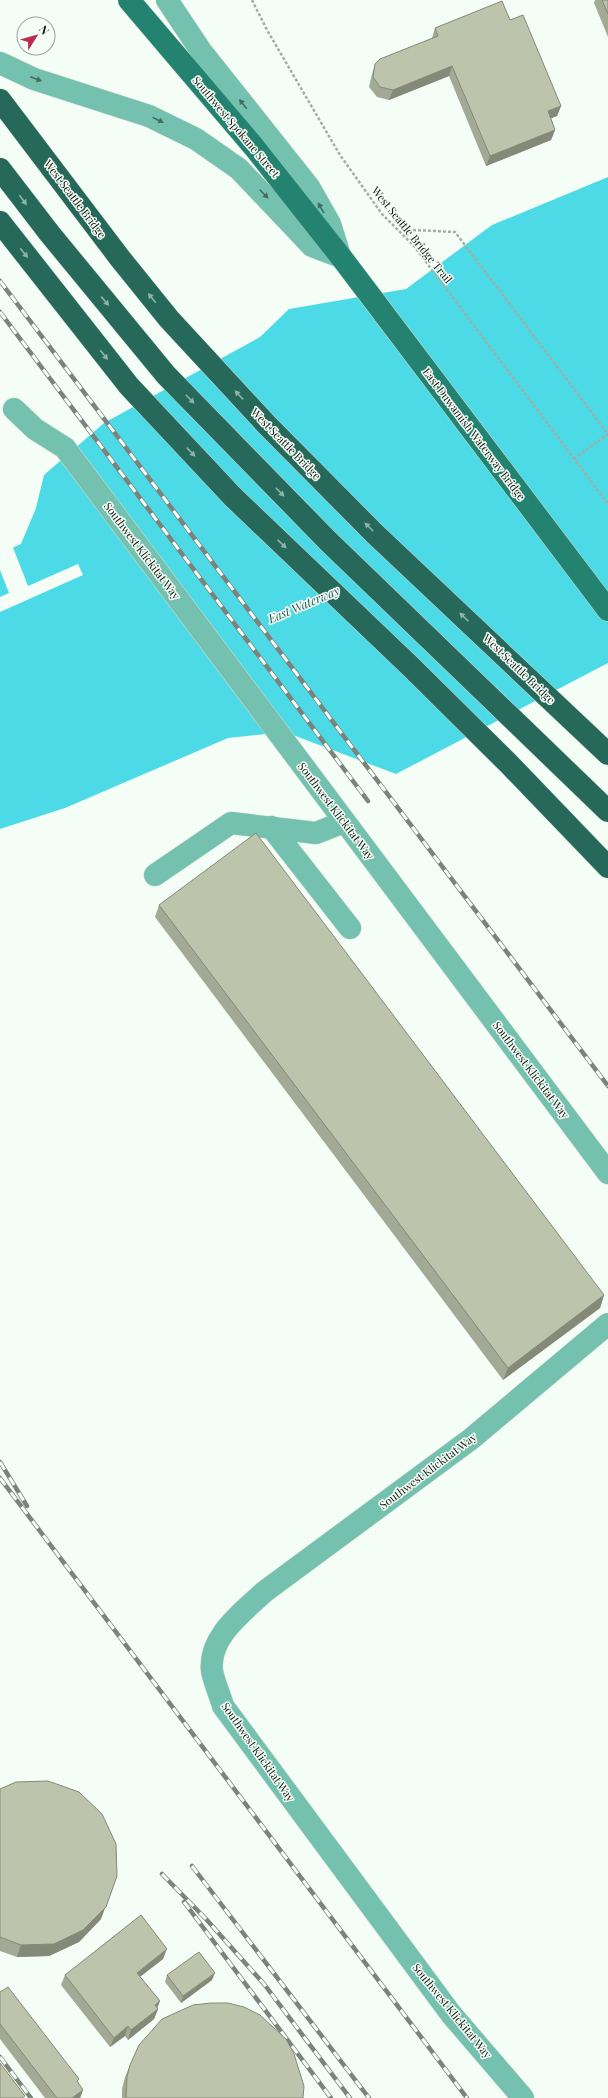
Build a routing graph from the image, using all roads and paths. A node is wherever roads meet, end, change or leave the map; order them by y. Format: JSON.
{"nodes":[{"id":1,"x":129,"y":0,"type":"edge"},
{"id":2,"x":167,"y":0,"type":"edge"},
{"id":3,"x":252,"y":0,"type":"edge"},
{"id":4,"x":0,"y":63,"type":"edge"},
{"id":5,"x":0,"y":100,"type":"edge"},
{"id":6,"x":0,"y":168,"type":"edge"},
{"id":7,"x":0,"y":222,"type":"edge"},
{"id":8,"x":405,"y":236,"type":"junction"},
{"id":9,"x":341,"y":257,"type":"junction"},
{"id":10,"x":14,"y":409,"type":"dead end"},
{"id":11,"x":608,"y":434,"type":"edge"},
{"id":12,"x":574,"y":459,"type":"junction"},
{"id":13,"x":608,"y":504,"type":"edge"},
{"id":14,"x":608,"y":610,"type":"edge"},
{"id":15,"x":492,"y":644,"type":"junction"},
{"id":16,"x":608,"y":740,"type":"edge"},
{"id":17,"x":608,"y":754,"type":"edge"},
{"id":18,"x":608,"y":811,"type":"edge"},
{"id":19,"x":344,"y":822,"type":"junction"},
{"id":20,"x":271,"y":827,"type":"junction"},
{"id":21,"x":608,"y":867,"type":"edge"},
{"id":22,"x":155,"y":875,"type":"dead end"},
{"id":23,"x":350,"y":928,"type":"dead end"},
{"id":24,"x":608,"y":1173,"type":"edge"},
{"id":25,"x":608,"y":1324,"type":"edge"},
{"id":26,"x":524,"y":2098,"type":"edge"}],
"edges":[{"from":1,"to":9,"type":"main road","name":"Southwest Spokane Street"},
{"from":9,"to":2,"type":"street","one_way":true},
{"from":3,"to":8,"type":"path","name":"West Seattle Bridge Trail"},
{"from":4,"to":9,"type":"street","one_way":true},
{"from":15,"to":5,"type":"highway","name":"West Seattle Bridge","one_way":true},
{"from":6,"to":18,"type":"highway","one_way":true},
{"from":7,"to":21,"type":"highway","one_way":true},
{"from":8,"to":11,"type":"path"},
{"from":8,"to":12,"type":"path","name":"West Seattle Bridge Trail"},
{"from":9,"to":14,"type":"main road","name":"East Duwamish Waterway Bridge"},
{"from":10,"to":19,"type":"street","name":"Southwest Klickitat Way"},
{"from":11,"to":12,"type":"path"},
{"from":12,"to":13,"type":"path","name":"West Seattle Bridge Trail"},
{"from":15,"to":16,"type":"highway"},
{"from":15,"to":17,"type":"highway","name":"West Seattle Bridge"},
{"from":19,"to":20,"type":"street"},
{"from":19,"to":24,"type":"street","name":"Southwest Klickitat Way"},
{"from":20,"to":22,"type":"street"},
{"from":20,"to":23,"type":"street"},
{"from":25,"to":26,"type":"street","name":"Southwest Klickitat Way"}]}
